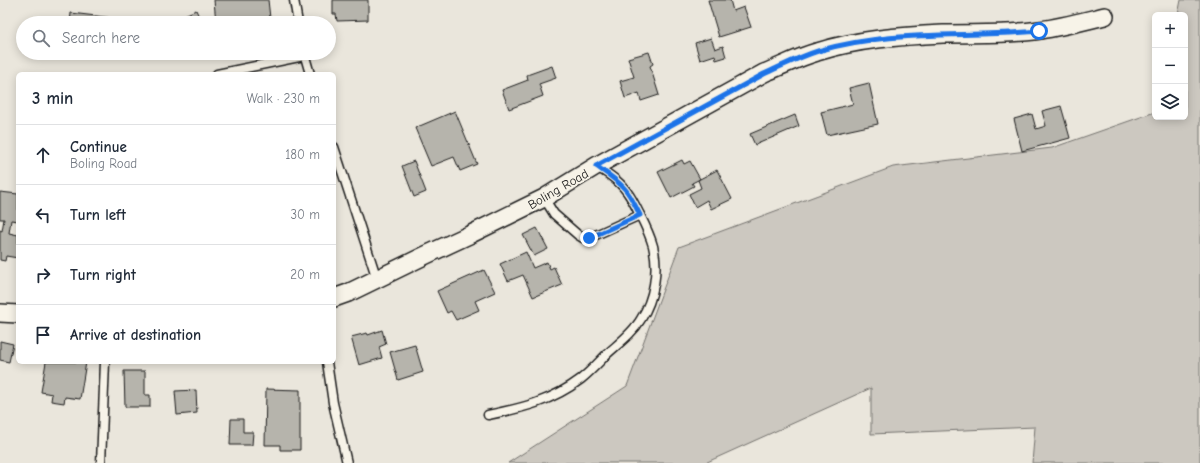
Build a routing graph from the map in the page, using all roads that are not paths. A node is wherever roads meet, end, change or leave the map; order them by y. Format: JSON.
{"nodes":[{"id":1,"x":294,"y":0,"type":"edge"},
{"id":2,"x":297,"y":16,"type":"edge"},
{"id":3,"x":1105,"y":16,"type":"dead end"},
{"id":4,"x":278,"y":60,"type":"edge"},
{"id":5,"x":306,"y":60,"type":"edge"},
{"id":6,"x":226,"y":72,"type":"edge"},
{"id":7,"x":309,"y":72,"type":"edge"},
{"id":8,"x":336,"y":153,"type":"edge"},
{"id":9,"x":596,"y":166,"type":"junction"},
{"id":10,"x":544,"y":198,"type":"junction"},
{"id":11,"x":640,"y":215,"type":"junction"},
{"id":12,"x":377,"y":278,"type":"junction"},
{"id":13,"x":336,"y":297,"type":"edge"},
{"id":14,"x":0,"y":313,"type":"edge"},
{"id":15,"x":16,"y":314,"type":"edge"},
{"id":16,"x":104,"y":364,"type":"edge"},
{"id":17,"x":327,"y":364,"type":"edge"},
{"id":18,"x":488,"y":415,"type":"dead end"},
{"id":19,"x":101,"y":463,"type":"edge"},
{"id":20,"x":348,"y":463,"type":"edge"}],
"edges":[{"from":1,"to":2,"type":"lane"},
{"from":3,"to":9,"type":"street","name":"Boling Road"},
{"from":4,"to":6,"type":"lane"},
{"from":5,"to":7,"type":"lane"},
{"from":8,"to":12,"type":"lane"},
{"from":9,"to":10,"type":"street","name":"Boling Road"},
{"from":9,"to":11,"type":"lane"},
{"from":10,"to":11,"type":"lane"},
{"from":10,"to":12,"type":"street","name":"Boling Road"},
{"from":11,"to":18,"type":"lane"},
{"from":12,"to":13,"type":"street","name":"Boling Road"},
{"from":14,"to":15,"type":"street"},
{"from":16,"to":19,"type":"lane"},
{"from":17,"to":20,"type":"lane"}]}
